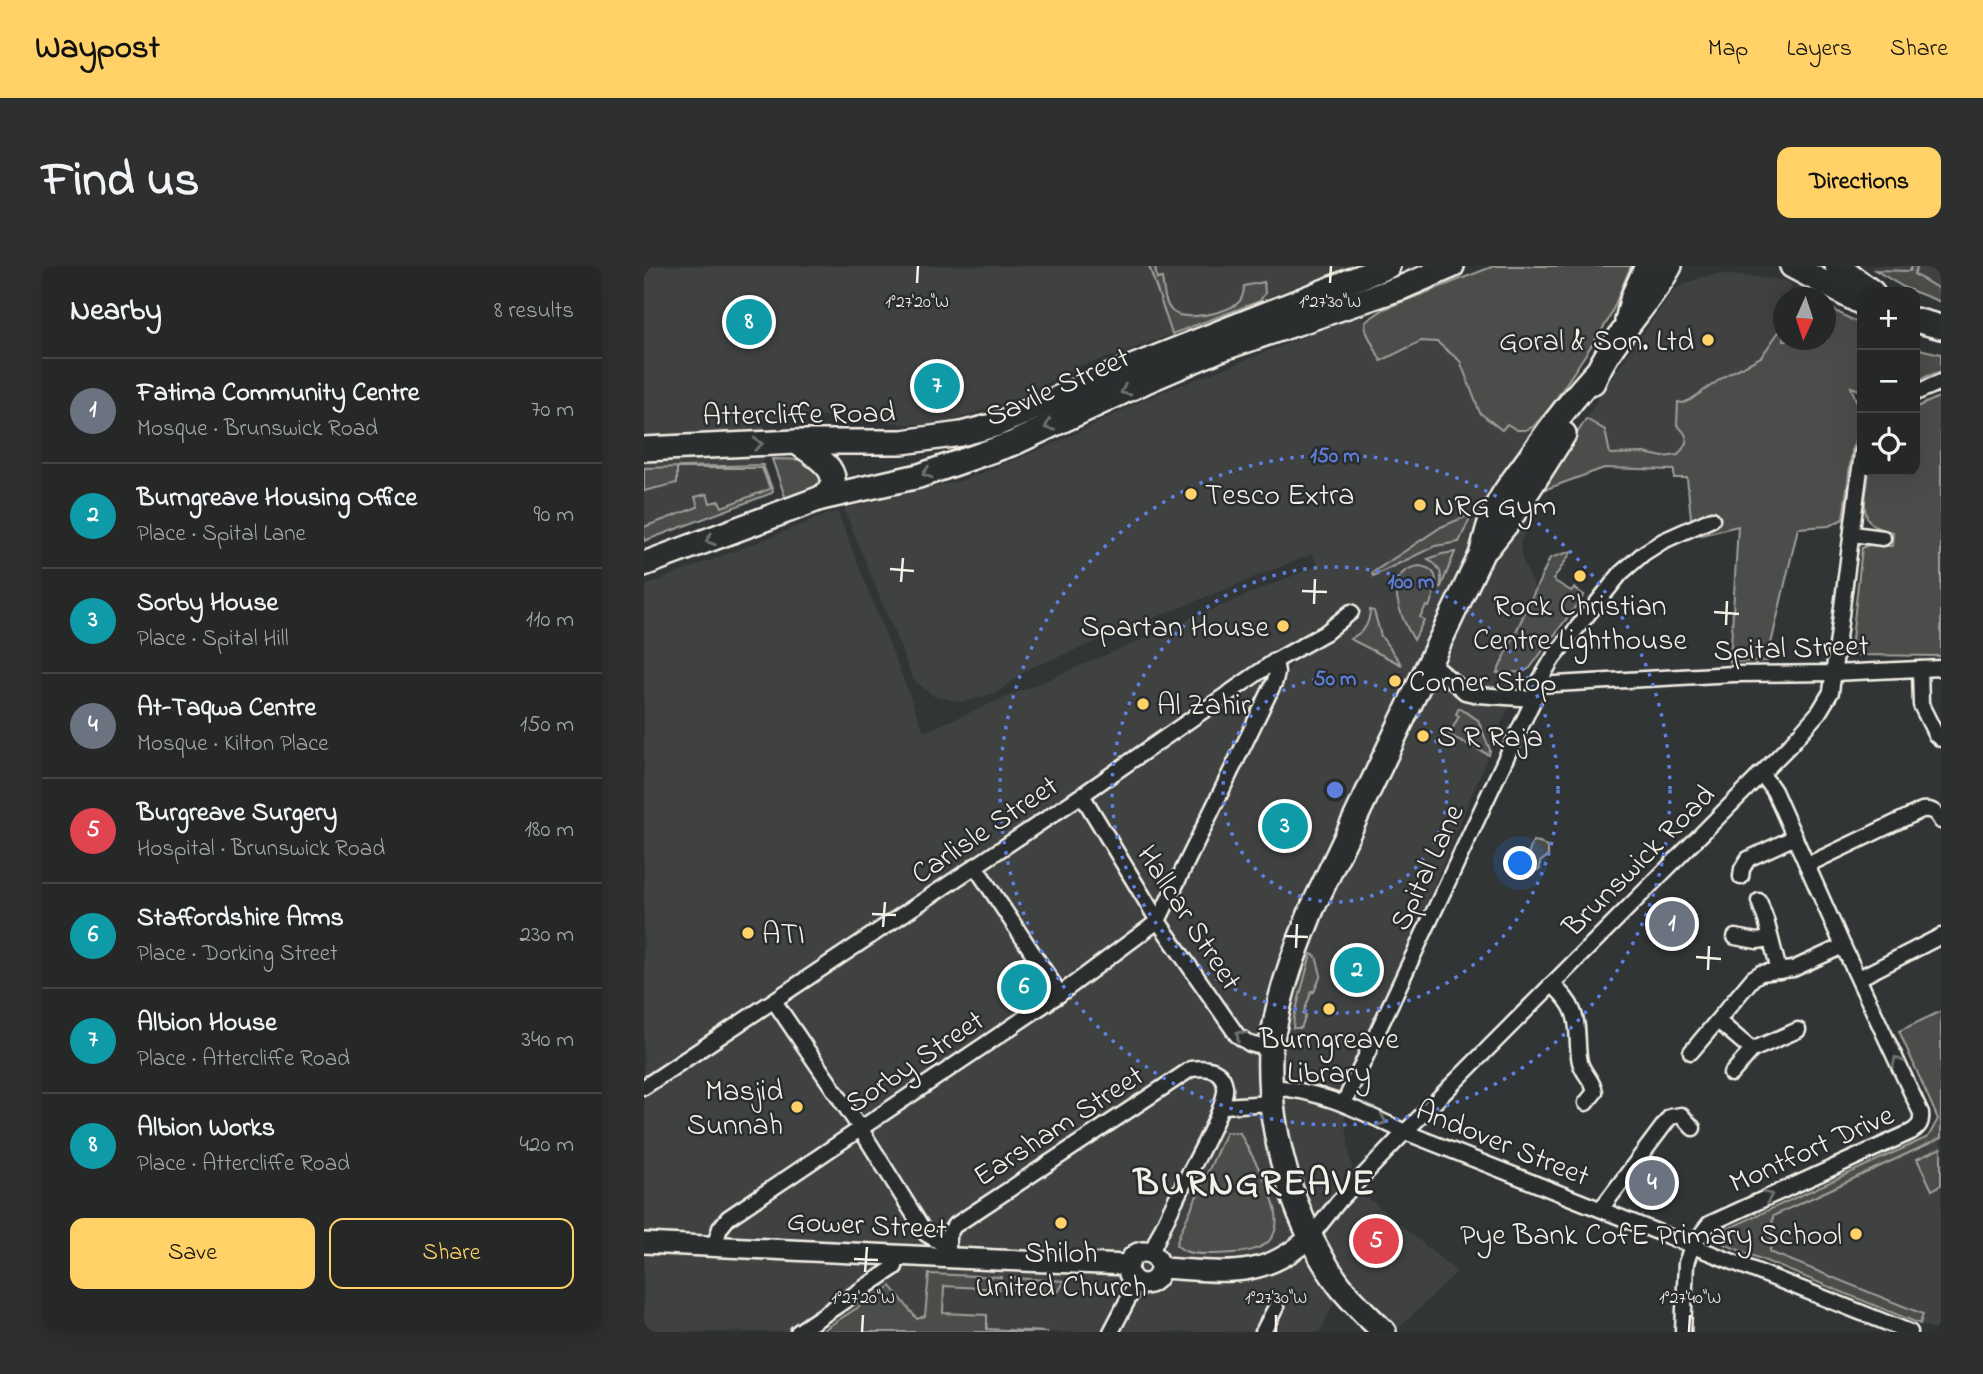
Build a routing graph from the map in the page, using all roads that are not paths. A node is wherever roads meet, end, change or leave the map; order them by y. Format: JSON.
{"nodes":[{"id":1,"x":1388,"y":266,"type":"edge"},
{"id":2,"x":1452,"y":266,"type":"edge"},
{"id":3,"x":1688,"y":266,"type":"edge"},
{"id":4,"x":1792,"y":266,"type":"edge"},
{"id":5,"x":1836,"y":266,"type":"edge"},
{"id":6,"x":1654,"y":269,"type":"edge"},
{"id":7,"x":1865,"y":287,"type":"edge"},
{"id":8,"x":1857,"y":300,"type":"edge"},
{"id":9,"x":1920,"y":321,"type":"edge"},
{"id":10,"x":1941,"y":327,"type":"edge"},
{"id":11,"x":1941,"y":382,"type":"edge"},
{"id":12,"x":1920,"y":391,"type":"edge"},
{"id":13,"x":995,"y":425,"type":"joint"},
{"id":14,"x":796,"y":442,"type":"junction"},
{"id":15,"x":644,"y":449,"type":"edge"},
{"id":16,"x":1859,"y":476,"type":"edge"},
{"id":17,"x":821,"y":498,"type":"junction"},
{"id":18,"x":1712,"y":519,"type":"dead end"},
{"id":19,"x":1853,"y":534,"type":"junction"},
{"id":20,"x":1883,"y":538,"type":"dead end"},
{"id":21,"x":644,"y":564,"type":"edge"},
{"id":22,"x":1350,"y":612,"type":"dead end"},
{"id":23,"x":1276,"y":661,"type":"junction"},
{"id":24,"x":1430,"y":662,"type":"junction"},
{"id":25,"x":1941,"y":668,"type":"edge"},
{"id":26,"x":1920,"y":669,"type":"junction"},
{"id":27,"x":1833,"y":673,"type":"junction"},
{"id":28,"x":1535,"y":692,"type":"junction"},
{"id":29,"x":1941,"y":739,"type":"edge"},
{"id":30,"x":1759,"y":775,"type":"junction"},
{"id":31,"x":1082,"y":795,"type":"junction"},
{"id":32,"x":1941,"y":821,"type":"edge"},
{"id":33,"x":1795,"y":837,"type":"junction"},
{"id":34,"x":1807,"y":864,"type":"junction"},
{"id":35,"x":975,"y":866,"type":"junction"},
{"id":36,"x":1741,"y":877,"type":"dead end"},
{"id":37,"x":1759,"y":901,"type":"dead end"},
{"id":38,"x":1158,"y":921,"type":"junction"},
{"id":39,"x":1941,"y":936,"type":"edge"},
{"id":40,"x":1735,"y":937,"type":"dead end"},
{"id":41,"x":1770,"y":939,"type":"junction"},
{"id":42,"x":1843,"y":946,"type":"junction"},
{"id":43,"x":1779,"y":971,"type":"junction"},
{"id":44,"x":1859,"y":978,"type":"junction"},
{"id":45,"x":1552,"y":984,"type":"junction"},
{"id":46,"x":1060,"y":994,"type":"junction"},
{"id":47,"x":774,"y":1001,"type":"junction"},
{"id":48,"x":1718,"y":1021,"type":"junction"},
{"id":49,"x":1798,"y":1030,"type":"dead end"},
{"id":50,"x":1270,"y":1049,"type":"junction"},
{"id":51,"x":1752,"y":1050,"type":"junction"},
{"id":52,"x":1690,"y":1052,"type":"dead end"},
{"id":53,"x":1731,"y":1074,"type":"dead end"},
{"id":54,"x":644,"y":1087,"type":"edge"},
{"id":55,"x":1271,"y":1095,"type":"junction"},
{"id":56,"x":1343,"y":1103,"type":"junction"},
{"id":57,"x":1586,"y":1103,"type":"dead end"},
{"id":58,"x":1223,"y":1106,"type":"junction"},
{"id":59,"x":860,"y":1128,"type":"junction"},
{"id":60,"x":1693,"y":1128,"type":"dead end"},
{"id":61,"x":1405,"y":1132,"type":"junction"},
{"id":62,"x":1601,"y":1209,"type":"junction"},
{"id":63,"x":1311,"y":1236,"type":"junction"},
{"id":64,"x":644,"y":1242,"type":"edge"},
{"id":65,"x":1692,"y":1245,"type":"junction"},
{"id":66,"x":714,"y":1247,"type":"junction"},
{"id":67,"x":947,"y":1252,"type":"junction"},
{"id":68,"x":896,"y":1255,"type":"junction"},
{"id":69,"x":1156,"y":1261,"type":"junction"},
{"id":70,"x":1133,"y":1273,"type":"junction"},
{"id":71,"x":1276,"y":1307,"type":"dead end"},
{"id":72,"x":798,"y":1332,"type":"edge"},
{"id":73,"x":1111,"y":1332,"type":"edge"},
{"id":74,"x":1263,"y":1332,"type":"edge"},
{"id":75,"x":1384,"y":1332,"type":"edge"},
{"id":76,"x":1683,"y":1332,"type":"edge"},
{"id":77,"x":1910,"y":1332,"type":"edge"}],
"edges":[{"from":1,"to":13,"type":"main road","name":"Savile Street"},
{"from":2,"to":17,"type":"main road","name":"Savile Street","one_way":true},
{"from":3,"to":6,"type":"main road"},
{"from":4,"to":8,"type":"main road"},
{"from":5,"to":7,"type":"main road"},
{"from":6,"to":24,"type":"main road"},
{"from":9,"to":10,"type":"main road"},
{"from":11,"to":12,"type":"street"},
{"from":13,"to":14,"type":"main road","name":"Attercliffe Road"},
{"from":15,"to":14,"type":"main road","name":"Attercliffe Road","one_way":true},
{"from":14,"to":17,"type":"main road"},
{"from":16,"to":19,"type":"street","name":"Brunswick Road"},
{"from":17,"to":21,"type":"main road","name":"Savile Street","one_way":true},
{"from":18,"to":28,"type":"street","name":"Spital Lane"},
{"from":19,"to":20,"type":"street"},
{"from":19,"to":27,"type":"street","name":"Brunswick Road"},
{"from":22,"to":23,"type":"street","name":"Carlisle Street"},
{"from":23,"to":31,"type":"street","name":"Carlisle Street"},
{"from":23,"to":38,"type":"street","name":"Sorby Street"},
{"from":24,"to":28,"type":"street","name":"Spital Street"},
{"from":24,"to":50,"type":"main road"},
{"from":25,"to":26,"type":"street","name":"Spital Street"},
{"from":26,"to":27,"type":"street","name":"Spital Street"},
{"from":26,"to":29,"type":"street"},
{"from":27,"to":28,"type":"street","name":"Spital Street"},
{"from":27,"to":30,"type":"street","name":"Brunswick Road"},
{"from":28,"to":56,"type":"street","name":"Spital Lane"},
{"from":30,"to":33,"type":"street"},
{"from":30,"to":45,"type":"street","name":"Brunswick Road"},
{"from":31,"to":35,"type":"street","name":"Carlisle Street"},
{"from":31,"to":38,"type":"street","name":"Hallcar Street"},
{"from":32,"to":34,"type":"street"},
{"from":33,"to":34,"type":"street"},
{"from":33,"to":36,"type":"street"},
{"from":34,"to":42,"type":"street"},
{"from":35,"to":46,"type":"street"},
{"from":35,"to":47,"type":"street","name":"Carlisle Street"},
{"from":37,"to":41,"type":"street"},
{"from":38,"to":46,"type":"street","name":"Sorby Street"},
{"from":50,"to":38,"type":"street","name":"Hallcar Street","one_way":true},
{"from":39,"to":44,"type":"street"},
{"from":40,"to":41,"type":"street"},
{"from":41,"to":43,"type":"street"},
{"from":42,"to":43,"type":"street"},
{"from":42,"to":44,"type":"street"},
{"from":43,"to":48,"type":"street"},
{"from":65,"to":44,"type":"street","name":"Montfort Drive","one_way":true},
{"from":45,"to":57,"type":"street"},
{"from":45,"to":61,"type":"street","name":"Brunswick Road"},
{"from":46,"to":59,"type":"street","name":"Sorby Street"},
{"from":47,"to":54,"type":"street","name":"Carlisle Street"},
{"from":47,"to":59,"type":"street"},
{"from":48,"to":51,"type":"street"},
{"from":48,"to":52,"type":"street"},
{"from":49,"to":51,"type":"street"},
{"from":50,"to":55,"type":"main road"},
{"from":51,"to":53,"type":"street"},
{"from":55,"to":56,"type":"street","name":"Andover Street"},
{"from":55,"to":58,"type":"street","name":"Andover Street"},
{"from":55,"to":63,"type":"main road"},
{"from":56,"to":61,"type":"street","name":"Andover Street","one_way":true},
{"from":58,"to":67,"type":"street","name":"Earsham Street"},
{"from":58,"to":69,"type":"street"},
{"from":59,"to":66,"type":"street","name":"Sorby Street"},
{"from":59,"to":67,"type":"street"},
{"from":60,"to":62,"type":"street"},
{"from":61,"to":62,"type":"street","name":"Andover Street"},
{"from":61,"to":63,"type":"street","name":"Brunswick Road"},
{"from":62,"to":65,"type":"street","name":"Andover Street"},
{"from":63,"to":69,"type":"main road"},
{"from":63,"to":75,"type":"main road"},
{"from":64,"to":66,"type":"main road","name":"Gower Street"},
{"from":65,"to":76,"type":"street"},
{"from":65,"to":77,"type":"street","name":"Andover Street"},
{"from":66,"to":68,"type":"main road","name":"Gower Street"},
{"from":67,"to":68,"type":"main road","name":"Gower Street"},
{"from":67,"to":70,"type":"main road","name":"Gower Street"},
{"from":68,"to":72,"type":"street"},
{"from":69,"to":70,"type":"main road"},
{"from":69,"to":70,"type":"main road"},
{"from":70,"to":73,"type":"street"},
{"from":71,"to":74,"type":"street"}]}
